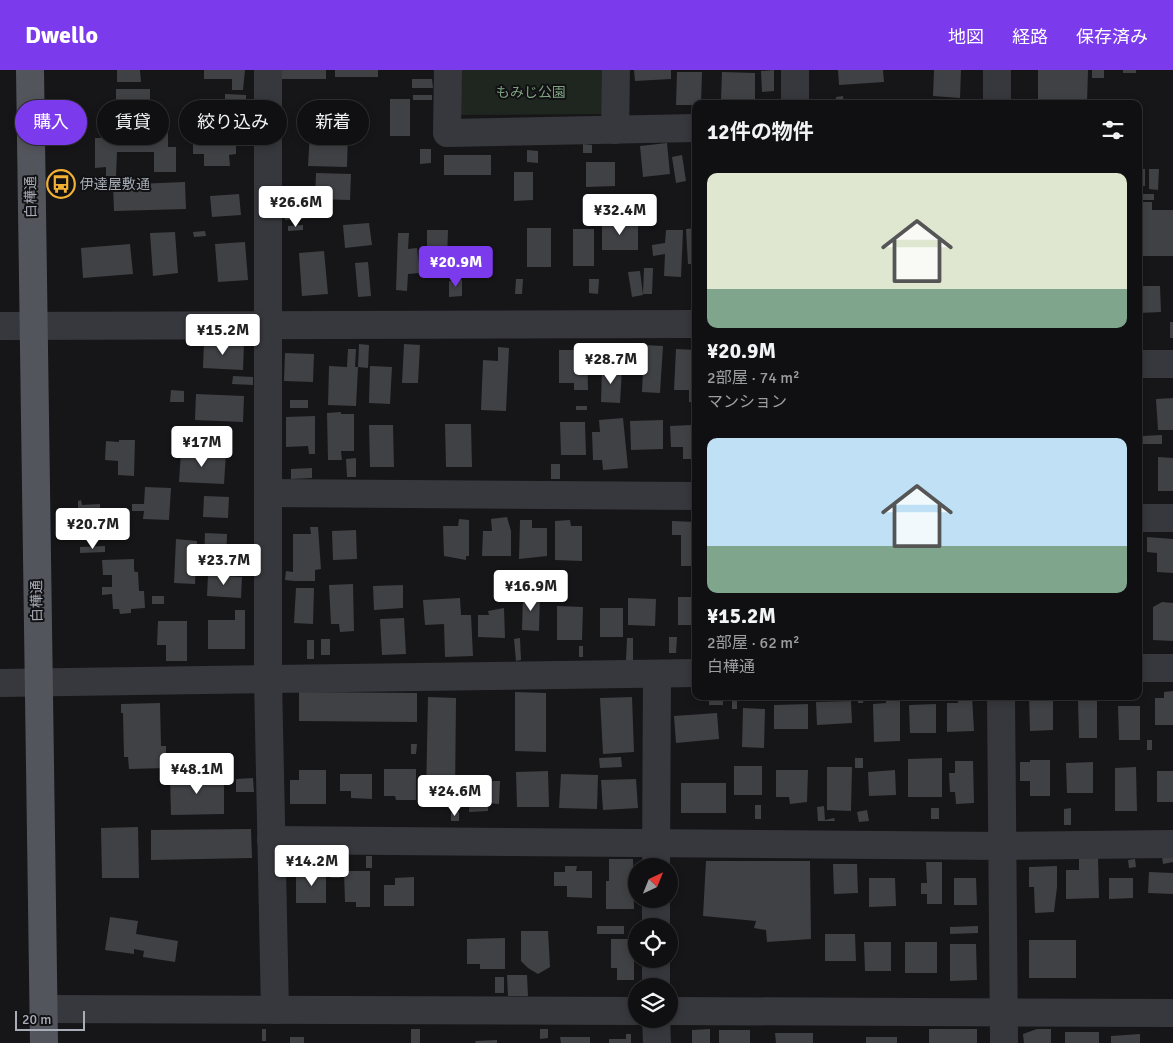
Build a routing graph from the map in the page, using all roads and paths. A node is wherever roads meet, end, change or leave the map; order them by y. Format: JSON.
{"nodes":[{"id":1,"x":30,"y":70,"type":"edge"},
{"id":2,"x":268,"y":70,"type":"edge"},
{"id":3,"x":448,"y":70,"type":"edge"},
{"id":4,"x":616,"y":70,"type":"edge"},
{"id":5,"x":795,"y":70,"type":"edge"},
{"id":6,"x":997,"y":70,"type":"edge"},
{"id":7,"x":795,"y":100,"type":"edge"},
{"id":8,"x":997,"y":100,"type":"edge"},
{"id":9,"x":692,"y":128,"type":"edge"},
{"id":10,"x":615,"y":130,"type":"junction"},
{"id":11,"x":692,"y":324,"type":"edge"},
{"id":12,"x":268,"y":325,"type":"junction"},
{"id":13,"x":0,"y":326,"type":"edge"},
{"id":14,"x":33,"y":326,"type":"junction"},
{"id":15,"x":1142,"y":364,"type":"edge"},
{"id":16,"x":1173,"y":364,"type":"edge"},
{"id":17,"x":268,"y":493,"type":"junction"},
{"id":18,"x":692,"y":496,"type":"edge"},
{"id":19,"x":1142,"y":518,"type":"edge"},
{"id":20,"x":1173,"y":518,"type":"edge"},
{"id":21,"x":1142,"y":668,"type":"edge"},
{"id":22,"x":1173,"y":668,"type":"edge"},
{"id":23,"x":692,"y":673,"type":"edge"},
{"id":24,"x":656,"y":674,"type":"junction"},
{"id":25,"x":268,"y":680,"type":"junction"},
{"id":26,"x":0,"y":683,"type":"edge"},
{"id":27,"x":39,"y":683,"type":"junction"},
{"id":28,"x":1001,"y":700,"type":"edge"},
{"id":29,"x":272,"y":840,"type":"junction"},
{"id":30,"x":1173,"y":844,"type":"edge"},
{"id":31,"x":1002,"y":846,"type":"junction"},
{"id":32,"x":656,"y":854,"type":"edge"},
{"id":33,"x":44,"y":1009,"type":"junction"},
{"id":34,"x":275,"y":1010,"type":"junction"},
{"id":35,"x":628,"y":1011,"type":"edge"},
{"id":36,"x":678,"y":1011,"type":"edge"},
{"id":37,"x":1003,"y":1012,"type":"junction"},
{"id":38,"x":1173,"y":1012,"type":"edge"},
{"id":39,"x":656,"y":1028,"type":"edge"},
{"id":40,"x":44,"y":1043,"type":"edge"},
{"id":41,"x":657,"y":1043,"type":"edge"},
{"id":42,"x":1004,"y":1043,"type":"edge"}],
"edges":[{"from":1,"to":14,"type":"main road","name":"白樺通"},
{"from":2,"to":12,"type":"street"},
{"from":3,"to":10,"type":"street"},
{"from":4,"to":10,"type":"street"},
{"from":5,"to":7,"type":"street"},
{"from":6,"to":8,"type":"street"},
{"from":9,"to":10,"type":"street"},
{"from":11,"to":12,"type":"street"},
{"from":12,"to":14,"type":"street"},
{"from":12,"to":17,"type":"street"},
{"from":13,"to":14,"type":"street"},
{"from":14,"to":27,"type":"main road","name":"白樺通"},
{"from":15,"to":16,"type":"street"},
{"from":17,"to":18,"type":"street"},
{"from":17,"to":25,"type":"street"},
{"from":19,"to":20,"type":"street"},
{"from":21,"to":22,"type":"street"},
{"from":23,"to":24,"type":"street"},
{"from":24,"to":25,"type":"street"},
{"from":24,"to":32,"type":"street"},
{"from":25,"to":27,"type":"street"},
{"from":25,"to":29,"type":"street"},
{"from":26,"to":27,"type":"street"},
{"from":27,"to":33,"type":"main road","name":"白樺通"},
{"from":28,"to":31,"type":"street"},
{"from":29,"to":32,"type":"street"},
{"from":29,"to":34,"type":"street"},
{"from":30,"to":31,"type":"street"},
{"from":31,"to":32,"type":"street"},
{"from":31,"to":37,"type":"street"},
{"from":33,"to":34,"type":"street"},
{"from":33,"to":40,"type":"main road","name":"白樺通"},
{"from":34,"to":35,"type":"street"},
{"from":36,"to":37,"type":"street"},
{"from":37,"to":38,"type":"street"},
{"from":37,"to":42,"type":"street"},
{"from":39,"to":41,"type":"street"}]}
